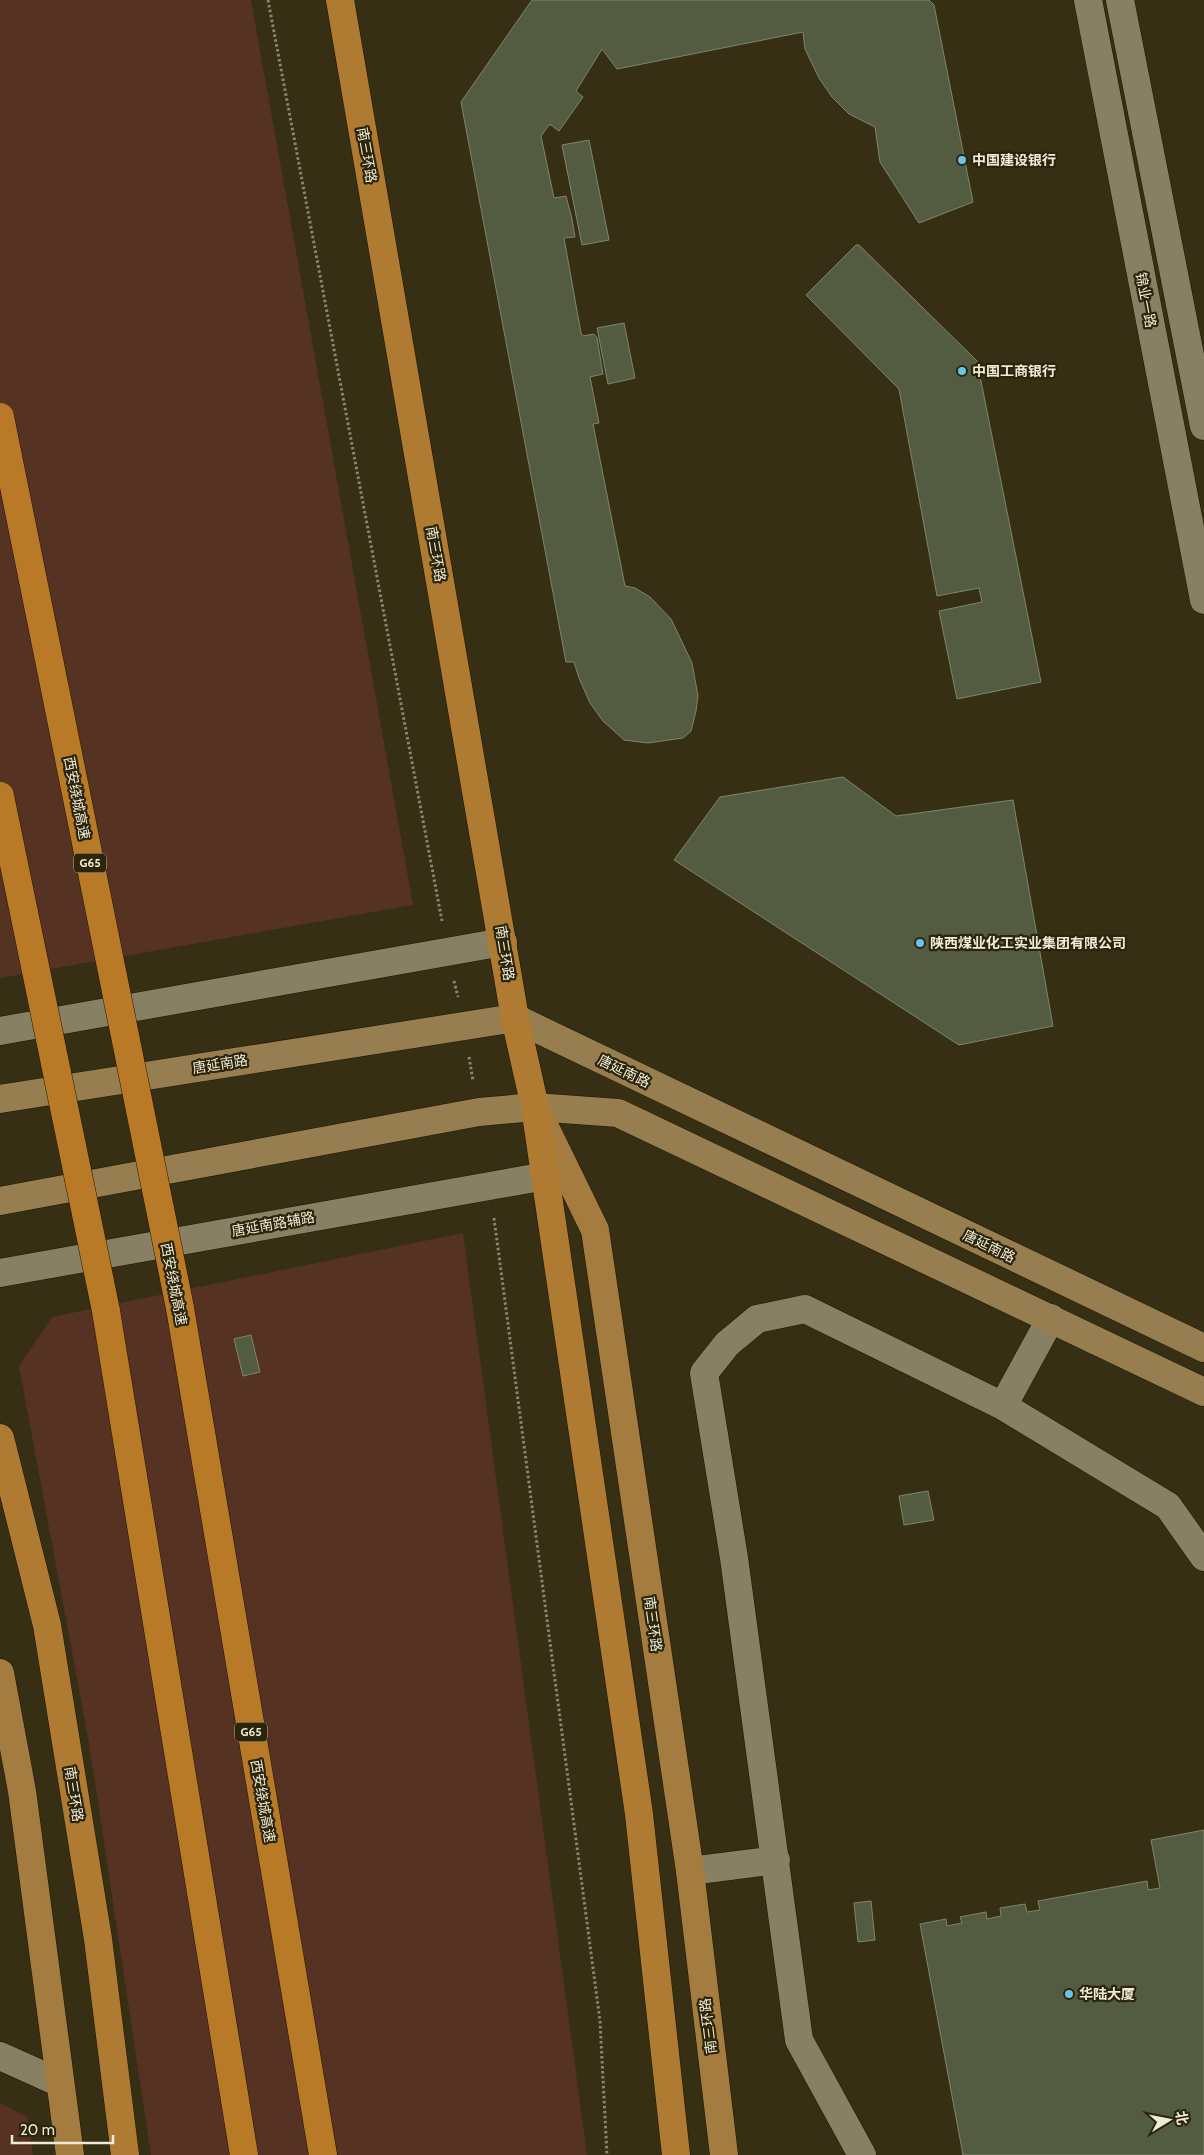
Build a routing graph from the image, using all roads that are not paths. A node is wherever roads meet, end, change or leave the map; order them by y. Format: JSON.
{"nodes":[{"id":1,"x":340,"y":0,"type":"edge"},
{"id":2,"x":1088,"y":0,"type":"edge"},
{"id":3,"x":1120,"y":0,"type":"edge"},
{"id":4,"x":0,"y":417,"type":"edge"},
{"id":5,"x":1204,"y":426,"type":"edge"},
{"id":6,"x":1204,"y":600,"type":"edge"},
{"id":7,"x":0,"y":796,"type":"edge"},
{"id":8,"x":502,"y":942,"type":"junction"},
{"id":9,"x":515,"y":1018,"type":"junction"},
{"id":10,"x":0,"y":1031,"type":"edge"},
{"id":11,"x":0,"y":1099,"type":"edge"},
{"id":12,"x":535,"y":1107,"type":"junction"},
{"id":13,"x":546,"y":1176,"type":"junction"},
{"id":14,"x":0,"y":1201,"type":"edge"},
{"id":15,"x":0,"y":1273,"type":"edge"},
{"id":16,"x":1051,"y":1318,"type":"junction"},
{"id":17,"x":1204,"y":1348,"type":"edge"},
{"id":18,"x":1204,"y":1392,"type":"edge"},
{"id":19,"x":1002,"y":1406,"type":"junction"},
{"id":20,"x":2,"y":1444,"type":"edge"},
{"id":21,"x":1204,"y":1557,"type":"edge"},
{"id":22,"x":0,"y":1673,"type":"edge"},
{"id":23,"x":776,"y":1860,"type":"junction"},
{"id":24,"x":690,"y":1870,"type":"junction"},
{"id":25,"x":0,"y":2056,"type":"edge"},
{"id":26,"x":60,"y":2083,"type":"junction"},
{"id":27,"x":70,"y":2155,"type":"edge"},
{"id":28,"x":126,"y":2155,"type":"edge"},
{"id":29,"x":244,"y":2155,"type":"edge"},
{"id":30,"x":323,"y":2155,"type":"edge"},
{"id":31,"x":676,"y":2155,"type":"edge"},
{"id":32,"x":724,"y":2155,"type":"edge"},
{"id":33,"x":862,"y":2155,"type":"edge"}],
"edges":[{"from":1,"to":8,"type":"highway","name":"南三环路"},
{"from":2,"to":6,"type":"street","name":"锦业一路"},
{"from":3,"to":5,"type":"street"},
{"from":4,"to":30,"type":"highway","name":"西安绕城高速","number":"G65","bridge":true},
{"from":7,"to":29,"type":"highway","bridge":true},
{"from":8,"to":9,"type":"highway","name":"南三环路"},
{"from":8,"to":10,"type":"street"},
{"from":9,"to":11,"type":"main road","name":"唐延南路"},
{"from":9,"to":12,"type":"highway","name":"南三环路"},
{"from":9,"to":17,"type":"main road","name":"唐延南路"},
{"from":12,"to":13,"type":"highway","name":"南三环路"},
{"from":12,"to":14,"type":"main road"},
{"from":12,"to":16,"type":"main road"},
{"from":12,"to":24,"type":"main road","name":"南三环路"},
{"from":13,"to":15,"type":"street","name":"唐延南路辅路"},
{"from":13,"to":31,"type":"highway","name":"南三环路"},
{"from":16,"to":18,"type":"main road"},
{"from":16,"to":19,"type":"street"},
{"from":19,"to":21,"type":"street"},
{"from":19,"to":23,"type":"street"},
{"from":20,"to":28,"type":"highway","name":"南三环路"},
{"from":22,"to":26,"type":"main road"},
{"from":23,"to":24,"type":"street"},
{"from":23,"to":33,"type":"street"},
{"from":24,"to":32,"type":"main road","name":"南三环路"},
{"from":25,"to":26,"type":"street"},
{"from":26,"to":27,"type":"main road"}]}
